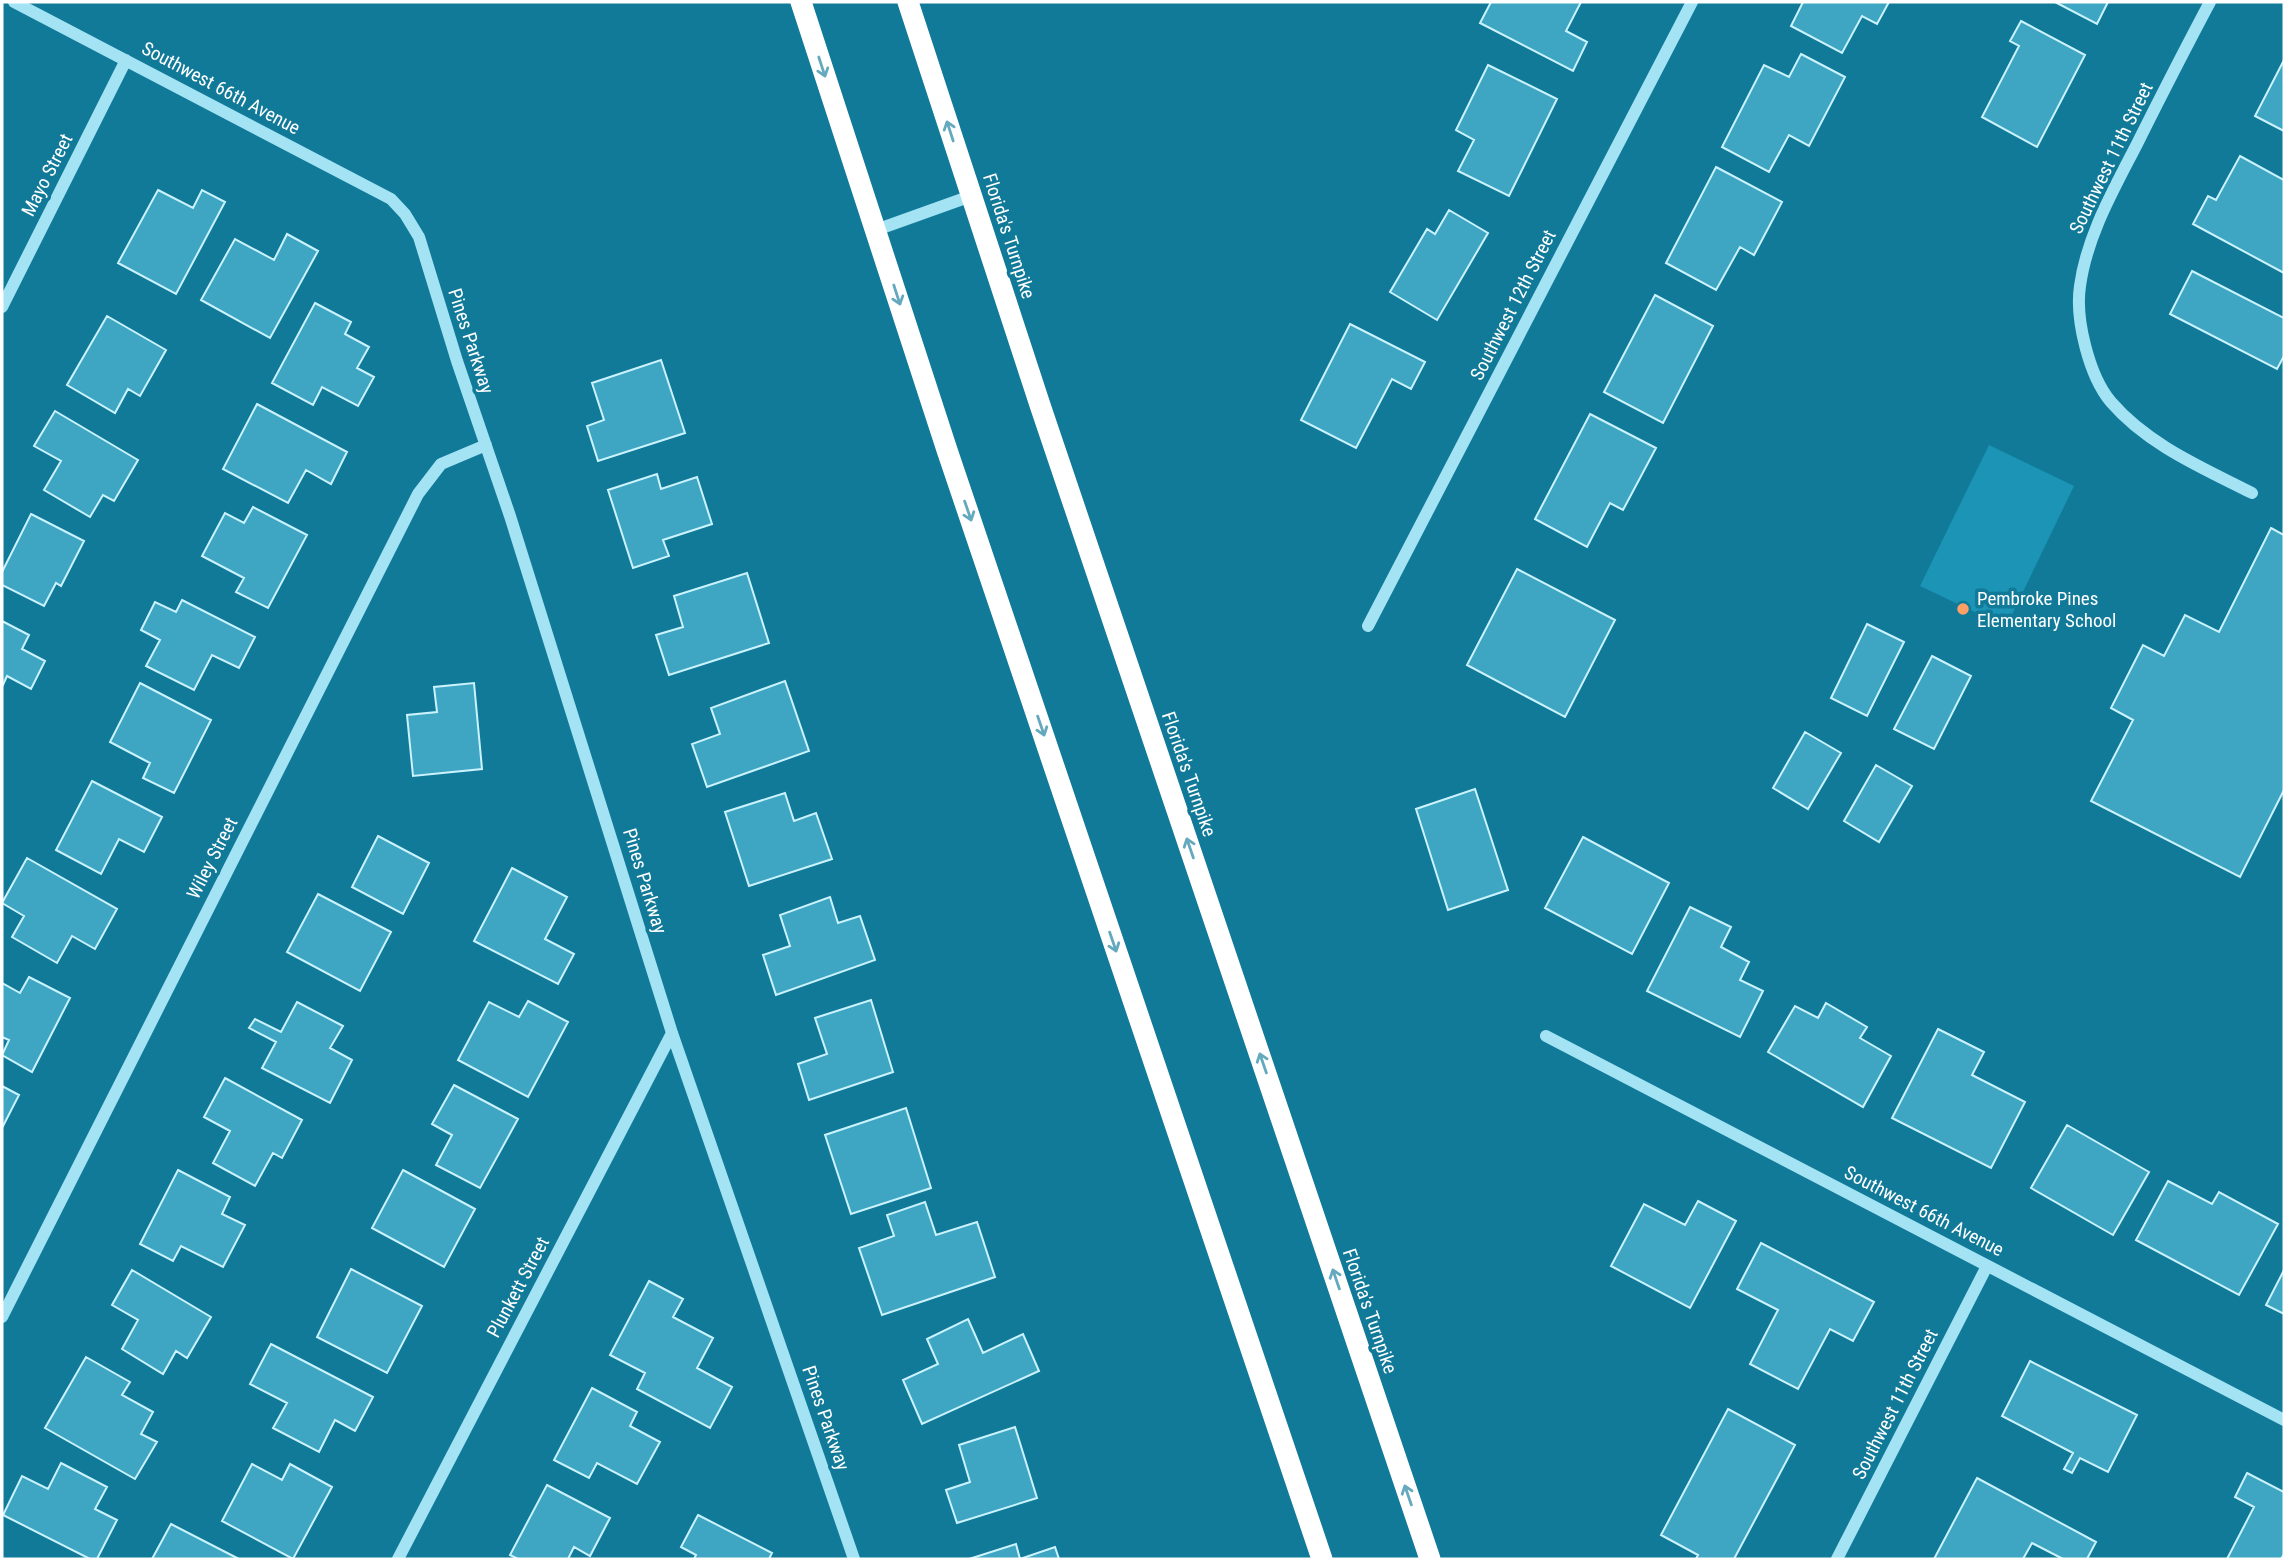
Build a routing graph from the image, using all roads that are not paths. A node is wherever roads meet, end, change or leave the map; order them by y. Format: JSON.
{"nodes":[{"id":1,"x":14,"y":2,"type":"edge"},
{"id":2,"x":801,"y":2,"type":"edge"},
{"id":3,"x":908,"y":2,"type":"edge"},
{"id":4,"x":1692,"y":2,"type":"edge"},
{"id":5,"x":2210,"y":2,"type":"edge"},
{"id":6,"x":126,"y":60,"type":"junction"},
{"id":7,"x":971,"y":196,"type":"junction"},
{"id":8,"x":405,"y":214,"type":"joint"},
{"id":9,"x":876,"y":230,"type":"junction"},
{"id":10,"x":2,"y":307,"type":"edge"},
{"id":11,"x":485,"y":445,"type":"junction"},
{"id":12,"x":2252,"y":493,"type":"dead end"},
{"id":13,"x":1368,"y":626,"type":"dead end"},
{"id":14,"x":672,"y":1033,"type":"junction"},
{"id":15,"x":1546,"y":1036,"type":"dead end"},
{"id":16,"x":1987,"y":1266,"type":"junction"},
{"id":17,"x":2,"y":1317,"type":"edge"},
{"id":18,"x":2284,"y":1420,"type":"edge"},
{"id":19,"x":398,"y":1559,"type":"edge"},
{"id":20,"x":854,"y":1559,"type":"edge"},
{"id":21,"x":1322,"y":1559,"type":"edge"},
{"id":22,"x":1430,"y":1559,"type":"edge"},
{"id":23,"x":1836,"y":1559,"type":"edge"}],
"edges":[{"from":1,"to":6,"type":"street","name":"Southwest 66th Avenue"},
{"from":2,"to":9,"type":"highway","one_way":true},
{"from":7,"to":3,"type":"highway","name":"Florida's Turnpike","one_way":true},
{"from":4,"to":13,"type":"street","name":"Southwest 12th Street"},
{"from":5,"to":12,"type":"street","name":"Southwest 11th Street"},
{"from":6,"to":8,"type":"street","name":"Southwest 66th Avenue"},
{"from":6,"to":10,"type":"street","name":"Mayo Street"},
{"from":7,"to":9,"type":"street"},
{"from":22,"to":7,"type":"highway","name":"Florida's Turnpike","one_way":true},
{"from":8,"to":11,"type":"street","name":"Pines Parkway"},
{"from":9,"to":21,"type":"highway","one_way":true},
{"from":11,"to":14,"type":"street","name":"Pines Parkway"},
{"from":11,"to":17,"type":"street","name":"Wiley Street"},
{"from":14,"to":19,"type":"street","name":"Plunkett Street"},
{"from":14,"to":20,"type":"street","name":"Pines Parkway"},
{"from":15,"to":16,"type":"street","name":"Southwest 66th Avenue"},
{"from":16,"to":18,"type":"street","name":"Southwest 66th Avenue"},
{"from":16,"to":23,"type":"street","name":"Southwest 11th Street"}]}
